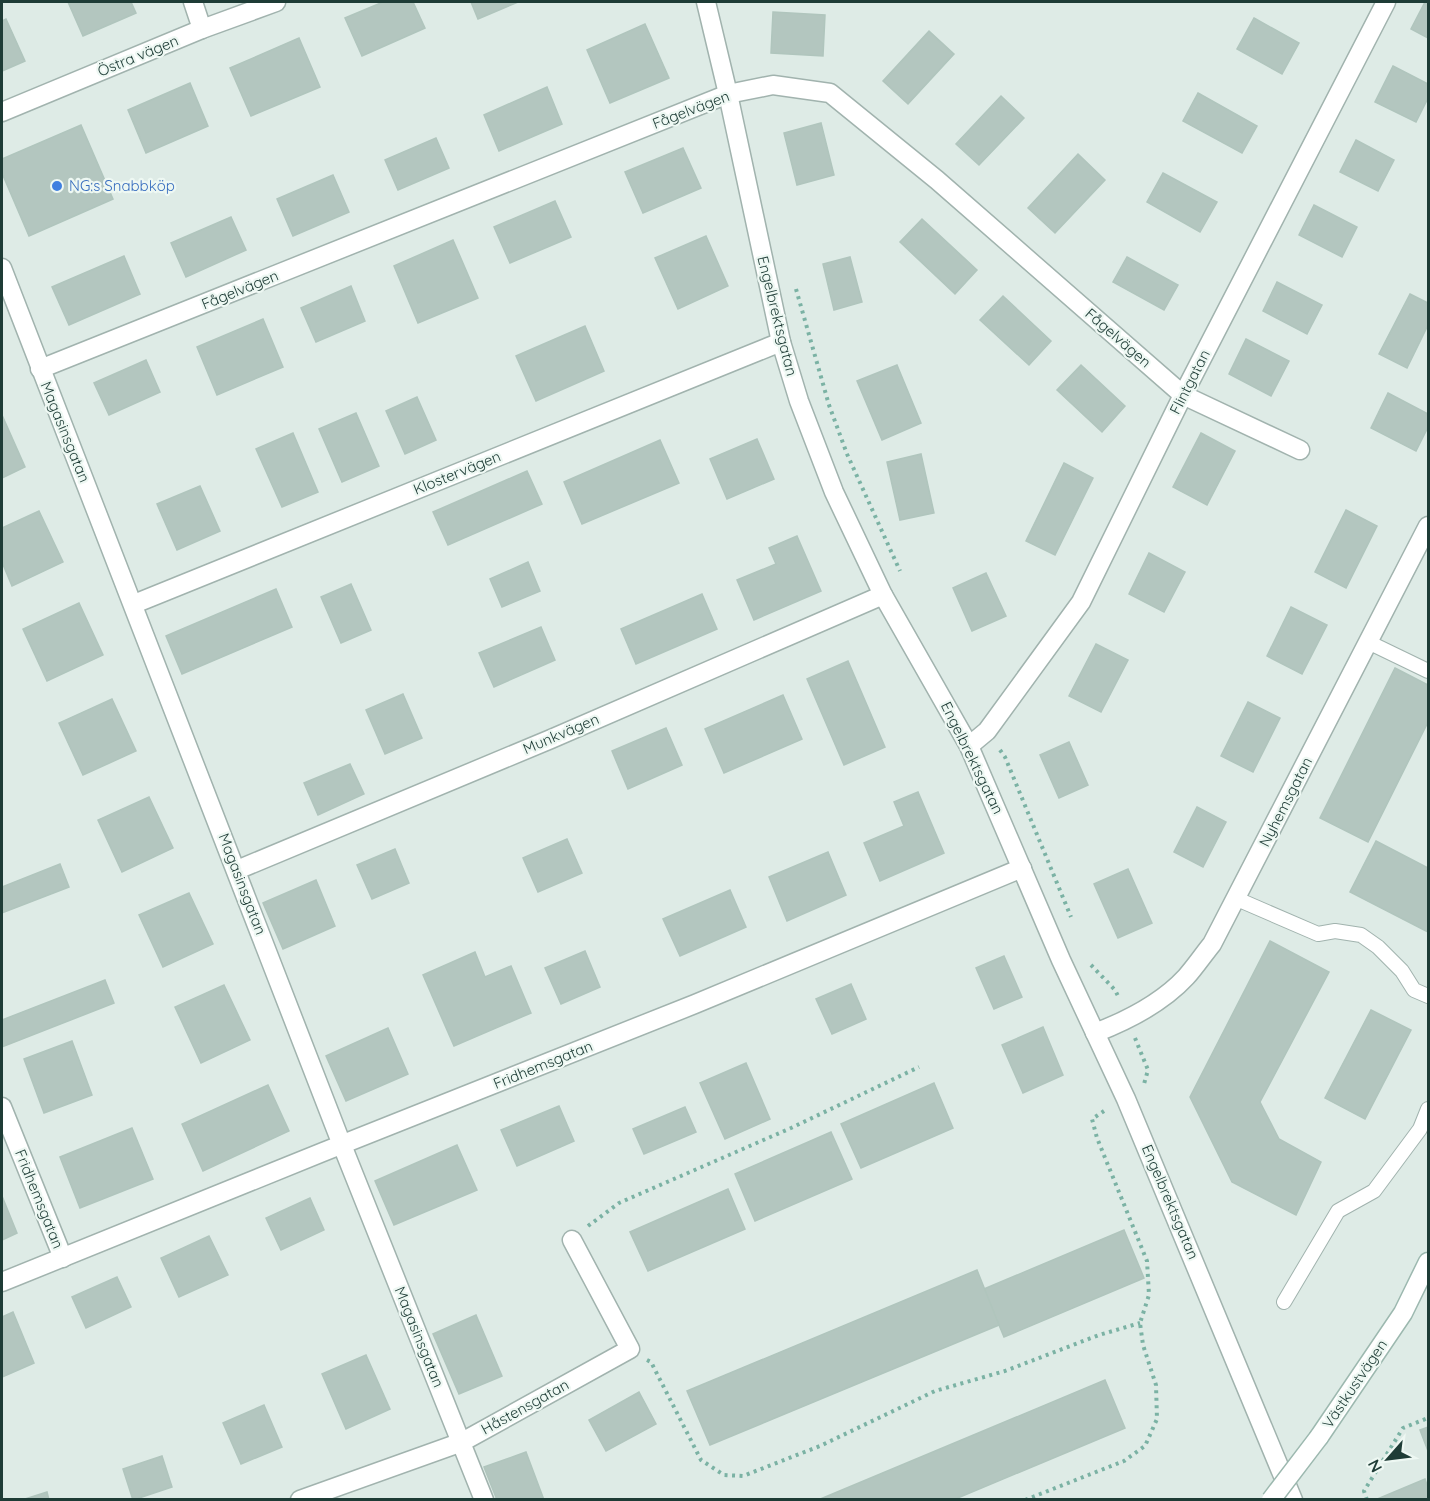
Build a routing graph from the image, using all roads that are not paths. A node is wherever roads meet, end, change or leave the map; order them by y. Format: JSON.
{"nodes":[{"id":1,"x":193,"y":2,"type":"edge"},
{"id":2,"x":276,"y":2,"type":"edge"},
{"id":3,"x":706,"y":2,"type":"edge"},
{"id":4,"x":1386,"y":2,"type":"edge"},
{"id":5,"x":202,"y":29,"type":"junction"},
{"id":6,"x":728,"y":94,"type":"junction"},
{"id":7,"x":2,"y":112,"type":"edge"},
{"id":8,"x":2,"y":268,"type":"edge"},
{"id":9,"x":781,"y":342,"type":"junction"},
{"id":10,"x":40,"y":369,"type":"junction"},
{"id":11,"x":1183,"y":395,"type":"junction"},
{"id":12,"x":1300,"y":450,"type":"dead end"},
{"id":13,"x":1428,"y":526,"type":"edge"},
{"id":14,"x":883,"y":595,"type":"junction"},
{"id":15,"x":134,"y":604,"type":"junction"},
{"id":16,"x":1368,"y":642,"type":"junction"},
{"id":17,"x":1428,"y":671,"type":"edge"},
{"id":18,"x":969,"y":746,"type":"junction"},
{"id":19,"x":1022,"y":868,"type":"junction"},
{"id":20,"x":237,"y":870,"type":"junction"},
{"id":21,"x":1237,"y":899,"type":"junction"},
{"id":22,"x":1428,"y":996,"type":"edge"},
{"id":23,"x":1095,"y":1033,"type":"junction"},
{"id":24,"x":2,"y":1107,"type":"edge"},
{"id":25,"x":1428,"y":1109,"type":"edge"},
{"id":26,"x":342,"y":1145,"type":"junction"},
{"id":27,"x":572,"y":1240,"type":"road end"},
{"id":28,"x":63,"y":1258,"type":"junction"},
{"id":29,"x":1428,"y":1262,"type":"edge"},
{"id":30,"x":2,"y":1282,"type":"edge"},
{"id":31,"x":1284,"y":1302,"type":"dead end"},
{"id":32,"x":462,"y":1442,"type":"junction"},
{"id":33,"x":300,"y":1500,"type":"edge"},
{"id":34,"x":484,"y":1500,"type":"edge"},
{"id":35,"x":1271,"y":1500,"type":"edge"},
{"id":36,"x":1293,"y":1500,"type":"edge"}],
"edges":[{"from":1,"to":5,"type":"street"},
{"from":2,"to":5,"type":"street","name":"Östra vägen"},
{"from":3,"to":6,"type":"street","name":"Engelbrektsgatan"},
{"from":4,"to":11,"type":"street","name":"Flintgatan"},
{"from":5,"to":7,"type":"street","name":"Östra vägen"},
{"from":6,"to":9,"type":"street","name":"Engelbrektsgatan"},
{"from":6,"to":10,"type":"street","name":"Fågelvägen"},
{"from":6,"to":11,"type":"street","name":"Fågelvägen"},
{"from":8,"to":10,"type":"street","name":"Magasinsgatan"},
{"from":9,"to":14,"type":"street","name":"Engelbrektsgatan"},
{"from":9,"to":15,"type":"street","name":"Klostervägen"},
{"from":10,"to":15,"type":"street","name":"Magasinsgatan"},
{"from":11,"to":12,"type":"street","name":"Fågelvägen"},
{"from":11,"to":18,"type":"street","name":"Flintgatan"},
{"from":13,"to":16,"type":"street","name":"Nyhemsgatan"},
{"from":14,"to":18,"type":"street","name":"Engelbrektsgatan"},
{"from":14,"to":20,"type":"street","name":"Munkvägen"},
{"from":15,"to":20,"type":"street","name":"Magasinsgatan"},
{"from":16,"to":17,"type":"lane"},
{"from":16,"to":21,"type":"street","name":"Nyhemsgatan"},
{"from":18,"to":19,"type":"street","name":"Engelbrektsgatan"},
{"from":19,"to":23,"type":"street","name":"Engelbrektsgatan"},
{"from":19,"to":26,"type":"street","name":"Fridhemsgatan"},
{"from":20,"to":26,"type":"street","name":"Magasinsgatan"},
{"from":21,"to":22,"type":"lane"},
{"from":21,"to":23,"type":"street","name":"Nyhemsgatan"},
{"from":23,"to":36,"type":"street","name":"Engelbrektsgatan"},
{"from":24,"to":28,"type":"street","name":"Fridhemsgatan"},
{"from":25,"to":31,"type":"lane"},
{"from":26,"to":28,"type":"street","name":"Fridhemsgatan"},
{"from":26,"to":32,"type":"street","name":"Magasinsgatan"},
{"from":27,"to":32,"type":"street","name":"Håstensgatan"},
{"from":28,"to":30,"type":"street","name":"Fridhemsgatan"},
{"from":29,"to":35,"type":"street","name":"Västkustvägen","bridge":true},
{"from":32,"to":33,"type":"street","name":"Håstensgatan"},
{"from":32,"to":34,"type":"street","name":"Magasinsgatan"}]}
